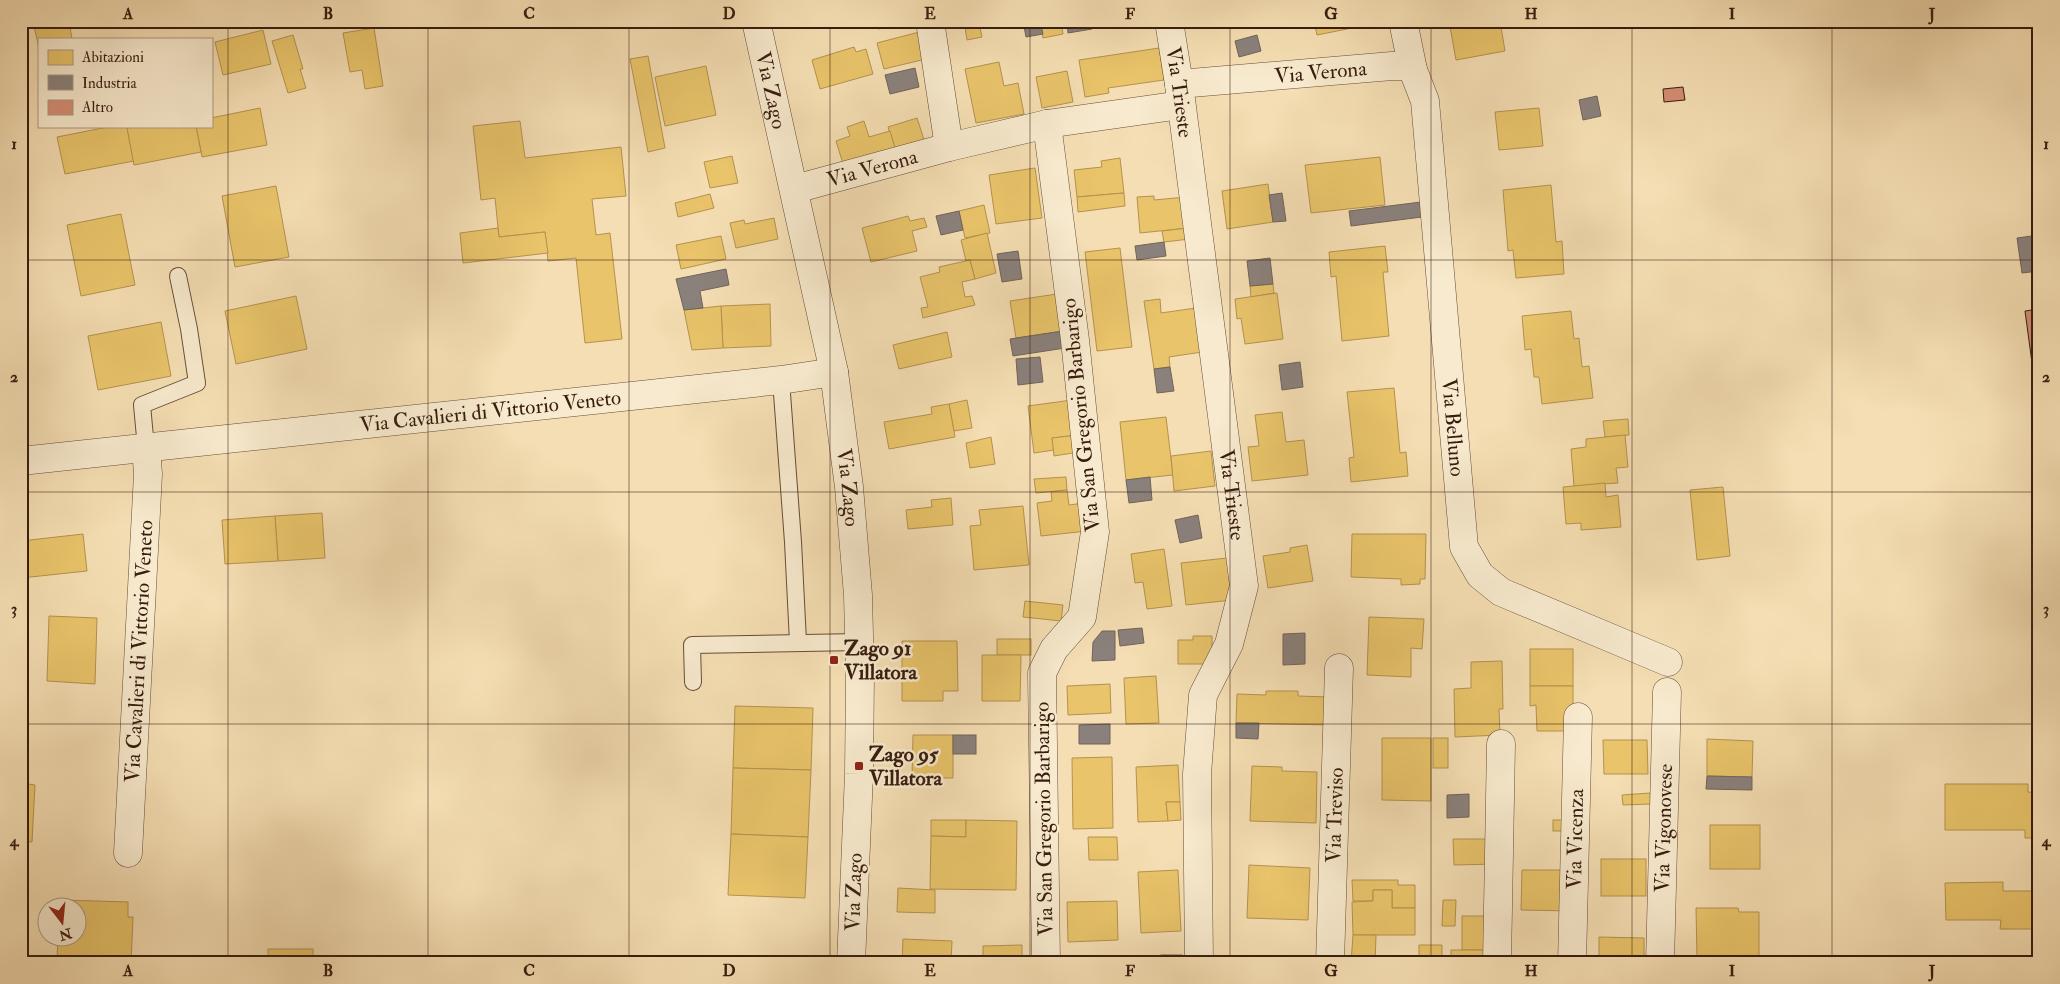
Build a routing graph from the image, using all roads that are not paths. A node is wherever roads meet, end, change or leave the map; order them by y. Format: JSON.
{"nodes":[{"id":1,"x":756,"y":21,"type":"edge"},
{"id":2,"x":930,"y":21,"type":"edge"},
{"id":3,"x":1169,"y":21,"type":"edge"},
{"id":4,"x":1403,"y":21,"type":"edge"},
{"id":5,"x":1413,"y":70,"type":"junction"},
{"id":6,"x":1180,"y":94,"type":"junction"},
{"id":7,"x":1047,"y":124,"type":"junction"},
{"id":8,"x":949,"y":147,"type":"junction"},
{"id":9,"x":794,"y":189,"type":"junction"},
{"id":10,"x":178,"y":276,"type":"dead end"},
{"id":11,"x":834,"y":372,"type":"junction"},
{"id":12,"x":781,"y":380,"type":"junction"},
{"id":13,"x":146,"y":448,"type":"junction"},
{"id":14,"x":21,"y":461,"type":"edge"},
{"id":15,"x":798,"y":642,"type":"junction"},
{"id":16,"x":859,"y":642,"type":"junction"},
{"id":17,"x":1668,"y":662,"type":"dead end"},
{"id":18,"x":1339,"y":668,"type":"dead end"},
{"id":19,"x":693,"y":682,"type":"dead end"},
{"id":20,"x":1667,"y":692,"type":"dead end"},
{"id":21,"x":1578,"y":717,"type":"dead end"},
{"id":22,"x":1501,"y":744,"type":"dead end"},
{"id":23,"x":128,"y":853,"type":"dead end"},
{"id":24,"x":851,"y":963,"type":"edge"},
{"id":25,"x":1046,"y":963,"type":"edge"},
{"id":26,"x":1199,"y":963,"type":"edge"},
{"id":27,"x":1330,"y":963,"type":"edge"},
{"id":28,"x":1497,"y":963,"type":"edge"},
{"id":29,"x":1572,"y":963,"type":"edge"},
{"id":30,"x":1660,"y":963,"type":"edge"}],
"edges":[{"from":1,"to":9,"type":"street","name":"Via Zago"},
{"from":2,"to":8,"type":"street"},
{"from":3,"to":6,"type":"street","name":"Via Trieste"},
{"from":4,"to":5,"type":"street"},
{"from":5,"to":6,"type":"street","name":"Via Verona"},
{"from":5,"to":17,"type":"street","name":"Via Belluno"},
{"from":6,"to":7,"type":"street","name":"Via Verona"},
{"from":6,"to":26,"type":"street","name":"Via Trieste"},
{"from":7,"to":8,"type":"street","name":"Via Verona"},
{"from":7,"to":25,"type":"street","name":"Via San Gregorio Barbarigo"},
{"from":8,"to":9,"type":"street","name":"Via Verona"},
{"from":9,"to":11,"type":"street","name":"Via Zago"},
{"from":10,"to":13,"type":"lane"},
{"from":11,"to":12,"type":"street","name":"Via Cavalieri di Vittorio Veneto"},
{"from":11,"to":16,"type":"street","name":"Via Zago"},
{"from":12,"to":13,"type":"street","name":"Via Cavalieri di Vittorio Veneto"},
{"from":12,"to":15,"type":"lane"},
{"from":13,"to":14,"type":"street","name":"Via Cavalieri di Vittorio Veneto"},
{"from":13,"to":23,"type":"street","name":"Via Cavalieri di Vittorio Veneto"},
{"from":15,"to":16,"type":"lane"},
{"from":15,"to":19,"type":"lane"},
{"from":16,"to":24,"type":"street","name":"Via Zago"},
{"from":18,"to":27,"type":"street","name":"Via Treviso"},
{"from":20,"to":30,"type":"street","name":"Via Vigonovese"},
{"from":21,"to":29,"type":"street","name":"Via Vicenza"},
{"from":22,"to":28,"type":"street"}]}
